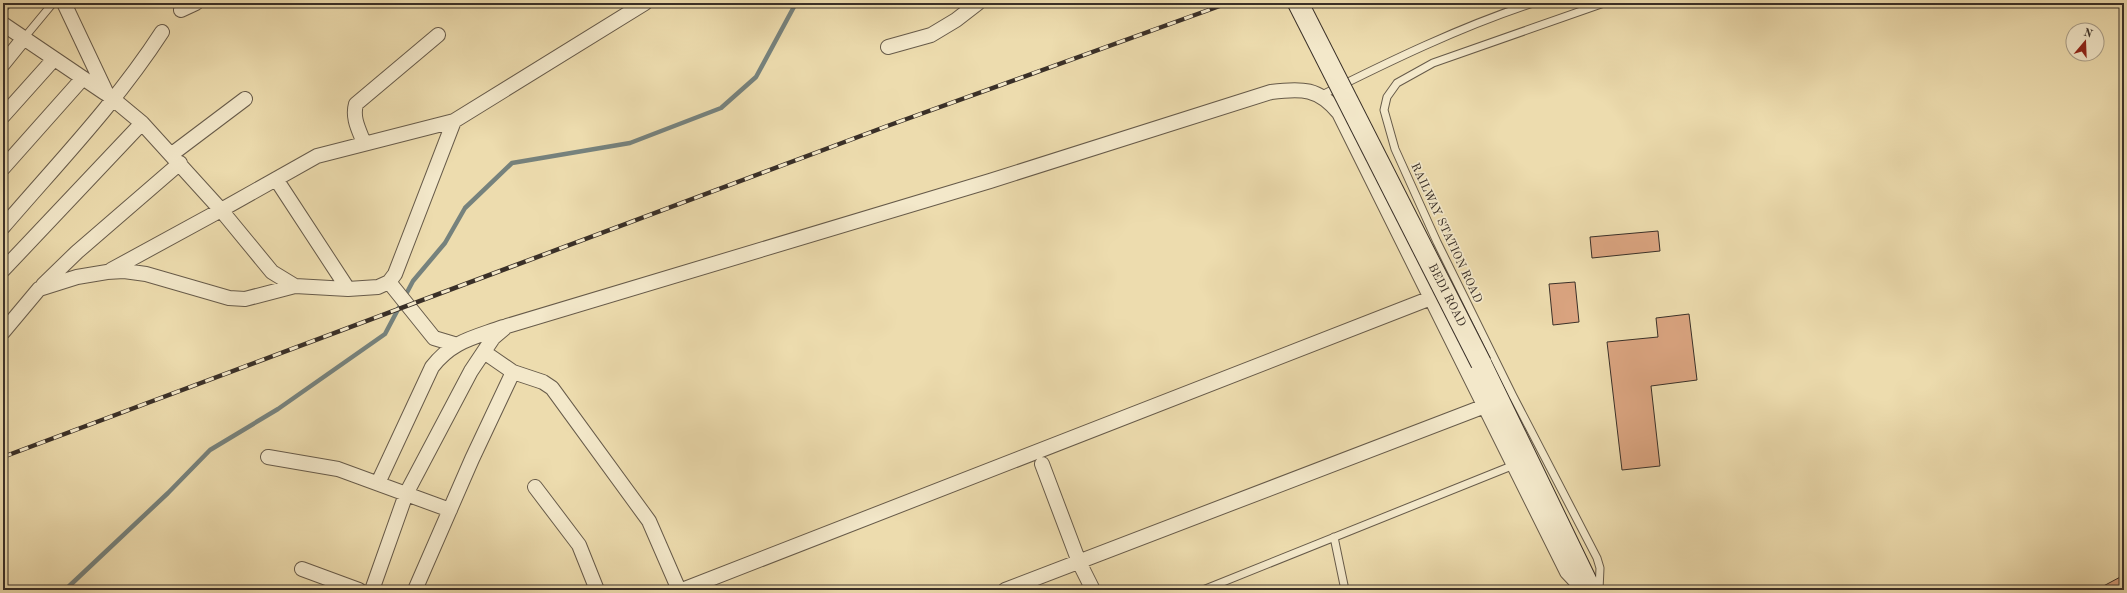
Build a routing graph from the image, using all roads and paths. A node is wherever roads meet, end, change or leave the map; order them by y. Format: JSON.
{"nodes":[{"id":1,"x":8,"y":3,"type":"edge"},
{"id":2,"x":53,"y":3,"type":"edge"},
{"id":3,"x":64,"y":3,"type":"edge"},
{"id":4,"x":196,"y":3,"type":"edge"},
{"id":5,"x":645,"y":3,"type":"edge"},
{"id":6,"x":978,"y":3,"type":"edge"},
{"id":7,"x":1298,"y":3,"type":"edge"},
{"id":8,"x":1533,"y":3,"type":"edge"},
{"id":9,"x":1604,"y":3,"type":"edge"},
{"id":10,"x":3,"y":9,"type":"edge"},
{"id":11,"x":181,"y":10,"type":"dead end"},
{"id":12,"x":3,"y":24,"type":"edge"},
{"id":13,"x":162,"y":32,"type":"dead end"},
{"id":14,"x":438,"y":35,"type":"dead end"},
{"id":15,"x":24,"y":38,"type":"junction"},
{"id":16,"x":888,"y":47,"type":"dead end"},
{"id":17,"x":54,"y":59,"type":"junction"},
{"id":18,"x":3,"y":64,"type":"edge"},
{"id":19,"x":83,"y":78,"type":"junction"},
{"id":20,"x":1322,"y":95,"type":"junction"},
{"id":21,"x":110,"y":97,"type":"junction"},
{"id":22,"x":245,"y":99,"type":"dead end"},
{"id":23,"x":3,"y":116,"type":"edge"},
{"id":24,"x":454,"y":121,"type":"junction"},
{"id":25,"x":142,"y":123,"type":"junction"},
{"id":26,"x":364,"y":143,"type":"junction"},
{"id":27,"x":176,"y":158,"type":"junction"},
{"id":28,"x":3,"y":168,"type":"edge"},
{"id":29,"x":276,"y":179,"type":"junction"},
{"id":30,"x":222,"y":210,"type":"junction"},
{"id":31,"x":3,"y":227,"type":"edge"},
{"id":32,"x":3,"y":270,"type":"edge"},
{"id":33,"x":107,"y":272,"type":"junction"},
{"id":34,"x":389,"y":282,"type":"junction"},
{"id":35,"x":295,"y":286,"type":"junction"},
{"id":36,"x":39,"y":290,"type":"junction"},
{"id":37,"x":348,"y":290,"type":"junction"},
{"id":38,"x":1432,"y":298,"type":"junction"},
{"id":39,"x":507,"y":326,"type":"junction"},
{"id":40,"x":3,"y":332,"type":"edge"},
{"id":41,"x":454,"y":344,"type":"junction"},
{"id":42,"x":484,"y":352,"type":"junction"},
{"id":43,"x":513,"y":372,"type":"junction"},
{"id":44,"x":1485,"y":406,"type":"junction"},
{"id":45,"x":268,"y":457,"type":"dead end"},
{"id":46,"x":1042,"y":464,"type":"dead end"},
{"id":47,"x":1514,"y":465,"type":"junction"},
{"id":48,"x":378,"y":483,"type":"junction"},
{"id":49,"x":535,"y":487,"type":"dead end"},
{"id":50,"x":406,"y":494,"type":"junction"},
{"id":51,"x":450,"y":510,"type":"junction"},
{"id":52,"x":1334,"y":537,"type":"junction"},
{"id":53,"x":1079,"y":562,"type":"junction"},
{"id":54,"x":302,"y":569,"type":"dead end"},
{"id":55,"x":359,"y":590,"type":"edge"},
{"id":56,"x":372,"y":590,"type":"edge"},
{"id":57,"x":415,"y":590,"type":"edge"},
{"id":58,"x":597,"y":590,"type":"edge"},
{"id":59,"x":681,"y":590,"type":"edge"},
{"id":60,"x":1005,"y":590,"type":"edge"},
{"id":61,"x":1092,"y":590,"type":"edge"},
{"id":62,"x":1203,"y":590,"type":"edge"},
{"id":63,"x":1345,"y":590,"type":"edge"},
{"id":64,"x":1584,"y":590,"type":"edge"},
{"id":65,"x":1591,"y":590,"type":"edge"},
{"id":66,"x":1599,"y":590,"type":"edge"}],
"edges":[{"from":1,"to":10,"type":"lane"},
{"from":2,"to":15,"type":"lane"},
{"from":3,"to":21,"type":"street"},
{"from":4,"to":11,"type":"street"},
{"from":5,"to":24,"type":"street"},
{"from":6,"to":16,"type":"street"},
{"from":7,"to":65,"type":"main road","name":"BEDI ROAD","bridge":true},
{"from":8,"to":20,"type":"lane"},
{"from":9,"to":66,"type":"lane","name":"RAILWAY STATION ROAD"},
{"from":12,"to":15,"type":"street"},
{"from":13,"to":21,"type":"street"},
{"from":14,"to":26,"type":"street"},
{"from":15,"to":17,"type":"street"},
{"from":15,"to":18,"type":"street"},
{"from":17,"to":19,"type":"street"},
{"from":17,"to":23,"type":"street"},
{"from":19,"to":21,"type":"street"},
{"from":19,"to":28,"type":"street"},
{"from":20,"to":38,"type":"street"},
{"from":20,"to":39,"type":"street"},
{"from":21,"to":25,"type":"street"},
{"from":21,"to":31,"type":"street"},
{"from":22,"to":27,"type":"street"},
{"from":24,"to":26,"type":"street"},
{"from":24,"to":34,"type":"street"},
{"from":25,"to":27,"type":"street"},
{"from":25,"to":32,"type":"street"},
{"from":26,"to":29,"type":"street"},
{"from":27,"to":30,"type":"street"},
{"from":27,"to":36,"type":"street"},
{"from":29,"to":30,"type":"street"},
{"from":29,"to":37,"type":"street"},
{"from":30,"to":33,"type":"street"},
{"from":30,"to":35,"type":"street"},
{"from":33,"to":35,"type":"street"},
{"from":33,"to":36,"type":"street"},
{"from":34,"to":37,"type":"street"},
{"from":34,"to":41,"type":"street"},
{"from":35,"to":37,"type":"street"},
{"from":36,"to":40,"type":"street"},
{"from":38,"to":44,"type":"street"},
{"from":38,"to":59,"type":"street"},
{"from":39,"to":41,"type":"street"},
{"from":39,"to":42,"type":"street"},
{"from":41,"to":48,"type":"street"},
{"from":42,"to":43,"type":"street"},
{"from":42,"to":50,"type":"street"},
{"from":43,"to":51,"type":"street"},
{"from":43,"to":59,"type":"street"},
{"from":44,"to":47,"type":"street"},
{"from":44,"to":53,"type":"street"},
{"from":45,"to":48,"type":"street"},
{"from":46,"to":53,"type":"street"},
{"from":47,"to":52,"type":"lane"},
{"from":47,"to":64,"type":"street"},
{"from":48,"to":50,"type":"street"},
{"from":49,"to":58,"type":"street"},
{"from":50,"to":51,"type":"street"},
{"from":50,"to":56,"type":"street"},
{"from":51,"to":57,"type":"street"},
{"from":52,"to":62,"type":"lane"},
{"from":52,"to":63,"type":"lane"},
{"from":53,"to":60,"type":"street"},
{"from":53,"to":61,"type":"street"},
{"from":54,"to":55,"type":"street"}]}
